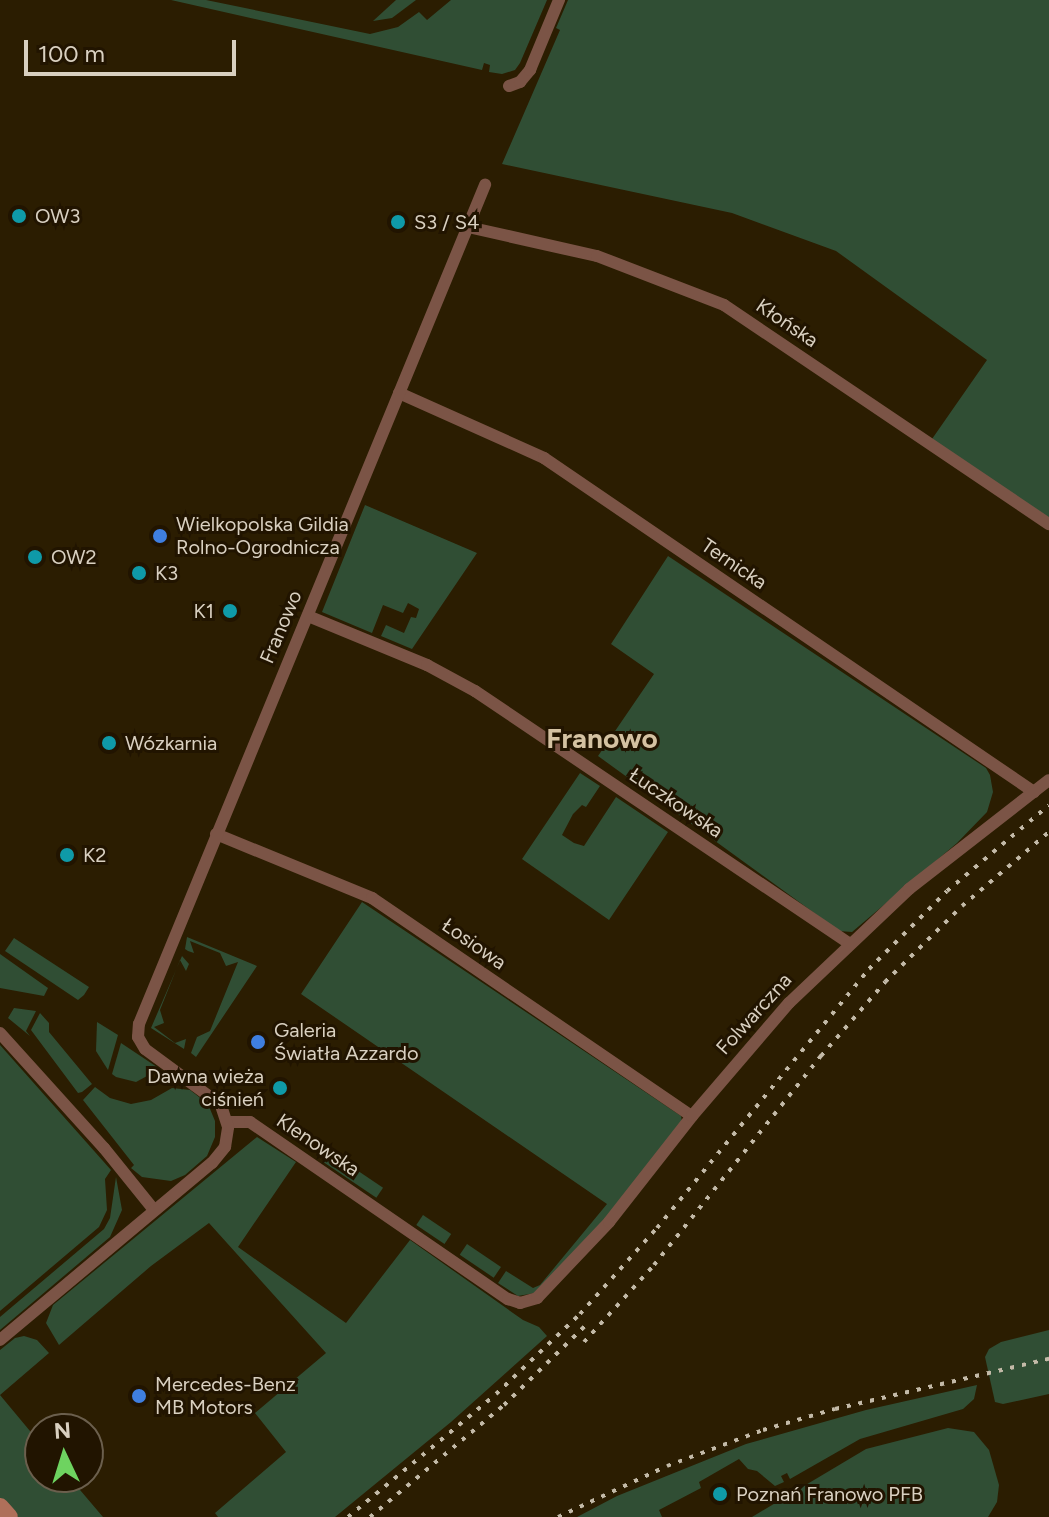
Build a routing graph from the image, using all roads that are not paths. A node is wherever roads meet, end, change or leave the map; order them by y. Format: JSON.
{"nodes":[{"id":1,"x":559,"y":0,"type":"edge"},
{"id":2,"x":509,"y":86,"type":"dead end"},
{"id":3,"x":485,"y":185,"type":"dead end"},
{"id":4,"x":468,"y":227,"type":"junction"},
{"id":5,"x":399,"y":393,"type":"junction"},
{"id":6,"x":1049,"y":524,"type":"edge"},
{"id":7,"x":308,"y":616,"type":"junction"},
{"id":8,"x":1049,"y":780,"type":"edge"},
{"id":9,"x":1034,"y":792,"type":"junction"},
{"id":10,"x":216,"y":834,"type":"junction"},
{"id":11,"x":848,"y":943,"type":"junction"},
{"id":12,"x":0,"y":1033,"type":"edge"},
{"id":13,"x":692,"y":1116,"type":"junction"},
{"id":14,"x":227,"y":1122,"type":"junction"},
{"id":15,"x":154,"y":1210,"type":"junction"},
{"id":16,"x":520,"y":1303,"type":"joint"},
{"id":17,"x":0,"y":1340,"type":"edge"},
{"id":18,"x":0,"y":1507,"type":"edge"},
{"id":19,"x":9,"y":1517,"type":"edge"}],
"edges":[{"from":1,"to":2,"type":"street"},
{"from":3,"to":4,"type":"street","name":"Franowo"},
{"from":4,"to":5,"type":"street","name":"Franowo"},
{"from":4,"to":6,"type":"street","name":"Kłońska"},
{"from":5,"to":7,"type":"street","name":"Franowo"},
{"from":5,"to":9,"type":"street","name":"Ternicka"},
{"from":7,"to":10,"type":"street","name":"Franowo"},
{"from":7,"to":11,"type":"street","name":"Łuczkowska"},
{"from":8,"to":9,"type":"street","name":"Folwarczna"},
{"from":9,"to":11,"type":"street","name":"Folwarczna"},
{"from":10,"to":13,"type":"street","name":"Łosiowa"},
{"from":10,"to":14,"type":"street","name":"Franowo"},
{"from":11,"to":13,"type":"street","name":"Folwarczna"},
{"from":12,"to":15,"type":"street"},
{"from":13,"to":16,"type":"street","name":"Folwarczna"},
{"from":14,"to":15,"type":"street"},
{"from":14,"to":16,"type":"street","name":"Klenowska"},
{"from":15,"to":17,"type":"street"},
{"from":18,"to":19,"type":"main road"}]}
